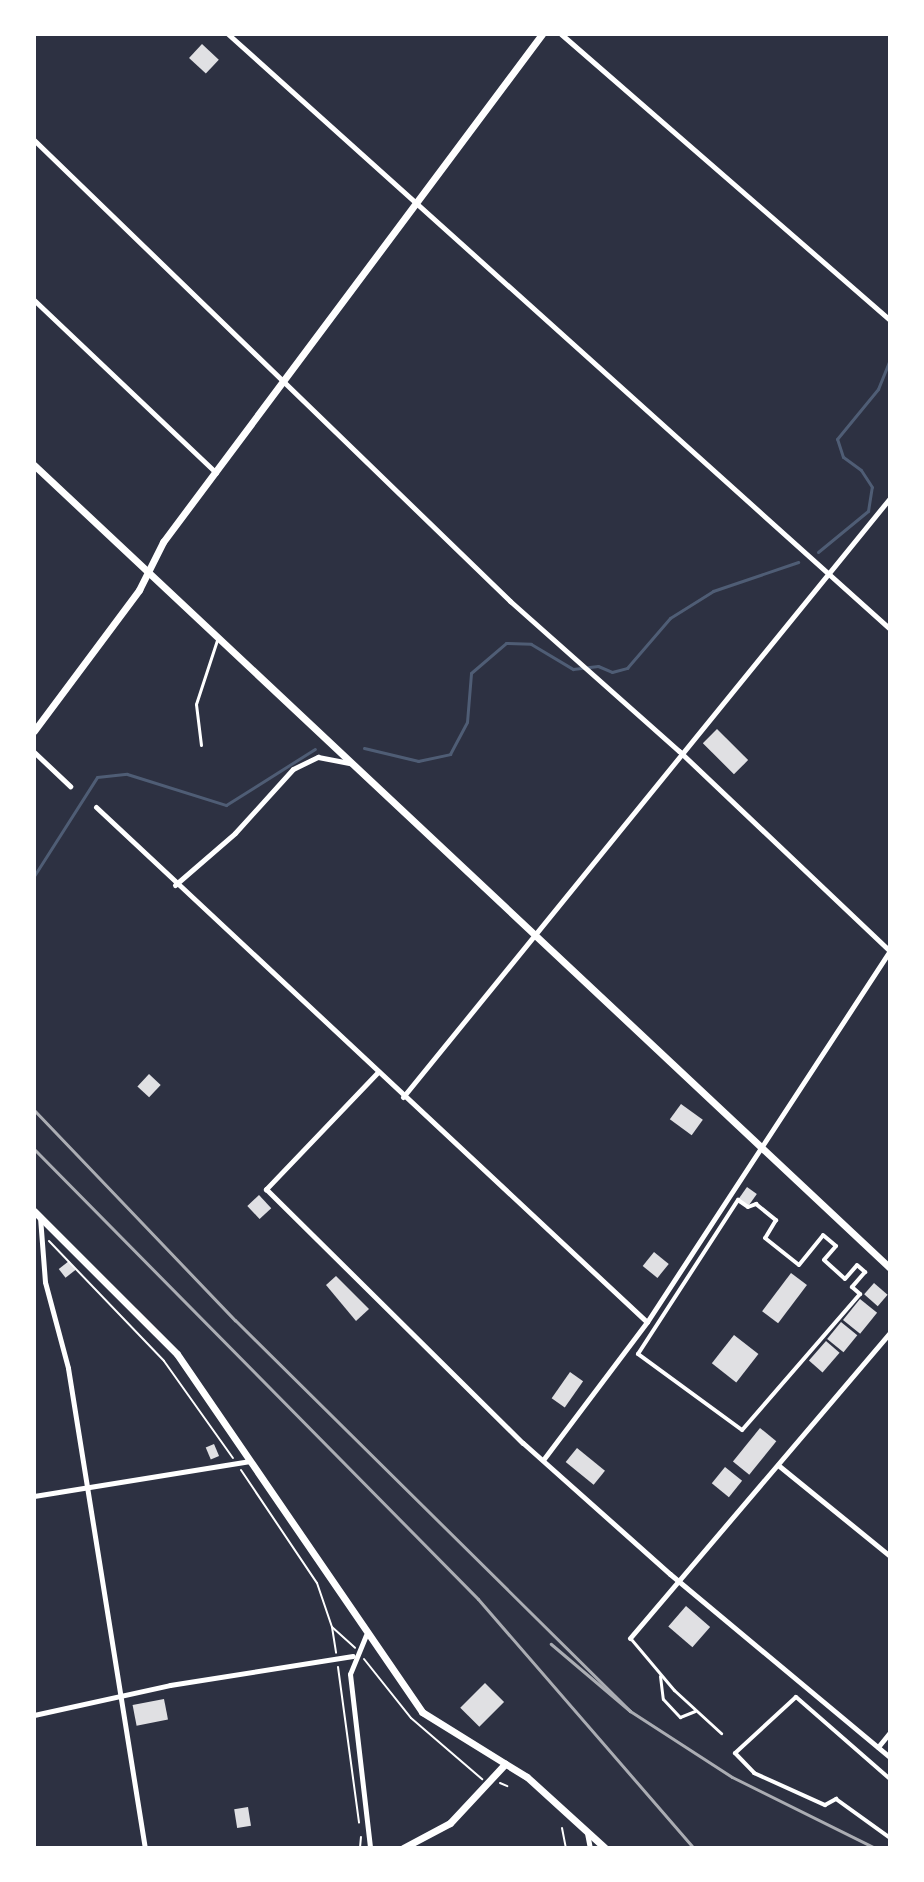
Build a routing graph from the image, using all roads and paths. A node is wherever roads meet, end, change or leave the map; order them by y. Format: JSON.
{"nodes":[{"id":1,"x":228,"y":34,"type":"edge"},
{"id":2,"x":542,"y":34,"type":"edge"},
{"id":3,"x":561,"y":34,"type":"edge"},
{"id":4,"x":34,"y":140,"type":"edge"},
{"id":5,"x":420,"y":202,"type":"junction"},
{"id":6,"x":34,"y":300,"type":"edge"},
{"id":7,"x":890,"y":320,"type":"edge"},
{"id":8,"x":284,"y":385,"type":"junction"},
{"id":9,"x":34,"y":465,"type":"edge"},
{"id":10,"x":217,"y":473,"type":"junction"},
{"id":11,"x":890,"y":498,"type":"edge"},
{"id":12,"x":150,"y":569,"type":"junction"},
{"id":13,"x":828,"y":573,"type":"junction"},
{"id":14,"x":890,"y":629,"type":"edge"},
{"id":15,"x":219,"y":634,"type":"junction"},
{"id":16,"x":34,"y":731,"type":"edge"},
{"id":17,"x":201,"y":745,"type":"dead end"},
{"id":18,"x":679,"y":751,"type":"junction"},
{"id":19,"x":34,"y":752,"type":"edge"},
{"id":20,"x":355,"y":764,"type":"junction"},
{"id":21,"x":70,"y":786,"type":"dead end"},
{"id":22,"x":96,"y":807,"type":"dead end"},
{"id":23,"x":175,"y":885,"type":"junction"},
{"id":24,"x":534,"y":935,"type":"junction"},
{"id":25,"x":890,"y":951,"type":"edge"},
{"id":26,"x":377,"y":1073,"type":"junction"},
{"id":27,"x":403,"y":1097,"type":"junction"},
{"id":28,"x":758,"y":1149,"type":"junction"},
{"id":29,"x":37,"y":1213,"type":"edge"},
{"id":30,"x":40,"y":1232,"type":"junction"},
{"id":31,"x":857,"y":1265,"type":"joint"},
{"id":32,"x":890,"y":1268,"type":"edge"},
{"id":33,"x":45,"y":1282,"type":"junction"},
{"id":34,"x":34,"y":1284,"type":"edge"},
{"id":35,"x":647,"y":1322,"type":"junction"},
{"id":36,"x":890,"y":1332,"type":"edge"},
{"id":37,"x":543,"y":1460,"type":"junction"},
{"id":38,"x":251,"y":1461,"type":"junction"},
{"id":39,"x":237,"y":1464,"type":"junction"},
{"id":40,"x":778,"y":1465,"type":"junction"},
{"id":41,"x":87,"y":1489,"type":"junction"},
{"id":42,"x":34,"y":1496,"type":"edge"},
{"id":43,"x":890,"y":1556,"type":"edge"},
{"id":44,"x":680,"y":1582,"type":"junction"},
{"id":45,"x":332,"y":1627,"type":"junction"},
{"id":46,"x":366,"y":1635,"type":"junction"},
{"id":47,"x":630,"y":1638,"type":"joint"},
{"id":48,"x":357,"y":1650,"type":"junction"},
{"id":49,"x":353,"y":1656,"type":"junction"},
{"id":50,"x":337,"y":1658,"type":"junction"},
{"id":51,"x":660,"y":1674,"type":"junction"},
{"id":52,"x":120,"y":1695,"type":"junction"},
{"id":53,"x":695,"y":1711,"type":"junction"},
{"id":54,"x":34,"y":1715,"type":"edge"},
{"id":55,"x":890,"y":1732,"type":"edge"},
{"id":56,"x":721,"y":1733,"type":"dead end"},
{"id":57,"x":878,"y":1747,"type":"junction"},
{"id":58,"x":890,"y":1757,"type":"edge"},
{"id":59,"x":505,"y":1764,"type":"junction"},
{"id":60,"x":890,"y":1779,"type":"edge"},
{"id":61,"x":491,"y":1781,"type":"junction"},
{"id":62,"x":507,"y":1786,"type":"dead end"},
{"id":63,"x":562,"y":1828,"type":"dead end"},
{"id":64,"x":586,"y":1828,"type":"junction"},
{"id":65,"x":890,"y":1838,"type":"edge"},
{"id":66,"x":145,"y":1848,"type":"edge"},
{"id":67,"x":360,"y":1848,"type":"edge"},
{"id":68,"x":370,"y":1848,"type":"edge"},
{"id":69,"x":403,"y":1848,"type":"edge"},
{"id":70,"x":566,"y":1848,"type":"edge"},
{"id":71,"x":590,"y":1848,"type":"edge"},
{"id":72,"x":605,"y":1848,"type":"edge"}],
"edges":[{"from":1,"to":5,"type":"street"},
{"from":2,"to":5,"type":"street"},
{"from":3,"to":7,"type":"street"},
{"from":4,"to":8,"type":"street"},
{"from":5,"to":8,"type":"street"},
{"from":5,"to":13,"type":"street"},
{"from":6,"to":10,"type":"street"},
{"from":8,"to":10,"type":"street"},
{"from":8,"to":18,"type":"street"},
{"from":9,"to":12,"type":"street"},
{"from":10,"to":12,"type":"street"},
{"from":11,"to":13,"type":"street"},
{"from":12,"to":15,"type":"street"},
{"from":12,"to":16,"type":"street"},
{"from":13,"to":14,"type":"street"},
{"from":13,"to":18,"type":"street"},
{"from":15,"to":17,"type":"lane"},
{"from":15,"to":20,"type":"street"},
{"from":18,"to":24,"type":"street"},
{"from":18,"to":25,"type":"street"},
{"from":19,"to":21,"type":"street"},
{"from":20,"to":23,"type":"street"},
{"from":20,"to":24,"type":"street"},
{"from":22,"to":23,"type":"street"},
{"from":23,"to":26,"type":"street"},
{"from":24,"to":27,"type":"street"},
{"from":24,"to":28,"type":"street"},
{"from":25,"to":28,"type":"street"},
{"from":26,"to":27,"type":"street"},
{"from":26,"to":37,"type":"street"},
{"from":27,"to":35,"type":"street"},
{"from":28,"to":32,"type":"street"},
{"from":28,"to":35,"type":"street"},
{"from":29,"to":30,"type":"street"},
{"from":29,"to":38,"type":"street"},
{"from":30,"to":33,"type":"street"},
{"from":30,"to":39,"type":"path"},
{"from":31,"to":31,"type":"street"},
{"from":33,"to":34,"type":"street"},
{"from":33,"to":41,"type":"street"},
{"from":35,"to":37,"type":"street"},
{"from":36,"to":40,"type":"street"},
{"from":37,"to":44,"type":"street"},
{"from":38,"to":39,"type":"street"},
{"from":38,"to":46,"type":"street"},
{"from":39,"to":41,"type":"street"},
{"from":39,"to":45,"type":"path"},
{"from":40,"to":43,"type":"street"},
{"from":40,"to":44,"type":"street"},
{"from":41,"to":42,"type":"street"},
{"from":41,"to":52,"type":"street"},
{"from":44,"to":47,"type":"street"},
{"from":44,"to":57,"type":"street"},
{"from":45,"to":48,"type":"path"},
{"from":45,"to":50,"type":"path"},
{"from":46,"to":48,"type":"street"},
{"from":46,"to":59,"type":"street"},
{"from":47,"to":51,"type":"lane"},
{"from":48,"to":49,"type":"street"},
{"from":48,"to":61,"type":"path"},
{"from":49,"to":50,"type":"street"},
{"from":49,"to":68,"type":"street"},
{"from":50,"to":52,"type":"street"},
{"from":50,"to":67,"type":"path"},
{"from":51,"to":53,"type":"lane"},
{"from":51,"to":53,"type":"lane"},
{"from":52,"to":54,"type":"street"},
{"from":52,"to":66,"type":"street"},
{"from":53,"to":56,"type":"lane"},
{"from":55,"to":57,"type":"street"},
{"from":57,"to":58,"type":"street"},
{"from":59,"to":61,"type":"street"},
{"from":59,"to":64,"type":"street"},
{"from":60,"to":65,"type":"street"},
{"from":61,"to":62,"type":"path"},
{"from":61,"to":69,"type":"street"},
{"from":63,"to":70,"type":"path"},
{"from":64,"to":71,"type":"street"},
{"from":64,"to":72,"type":"street"}]}
